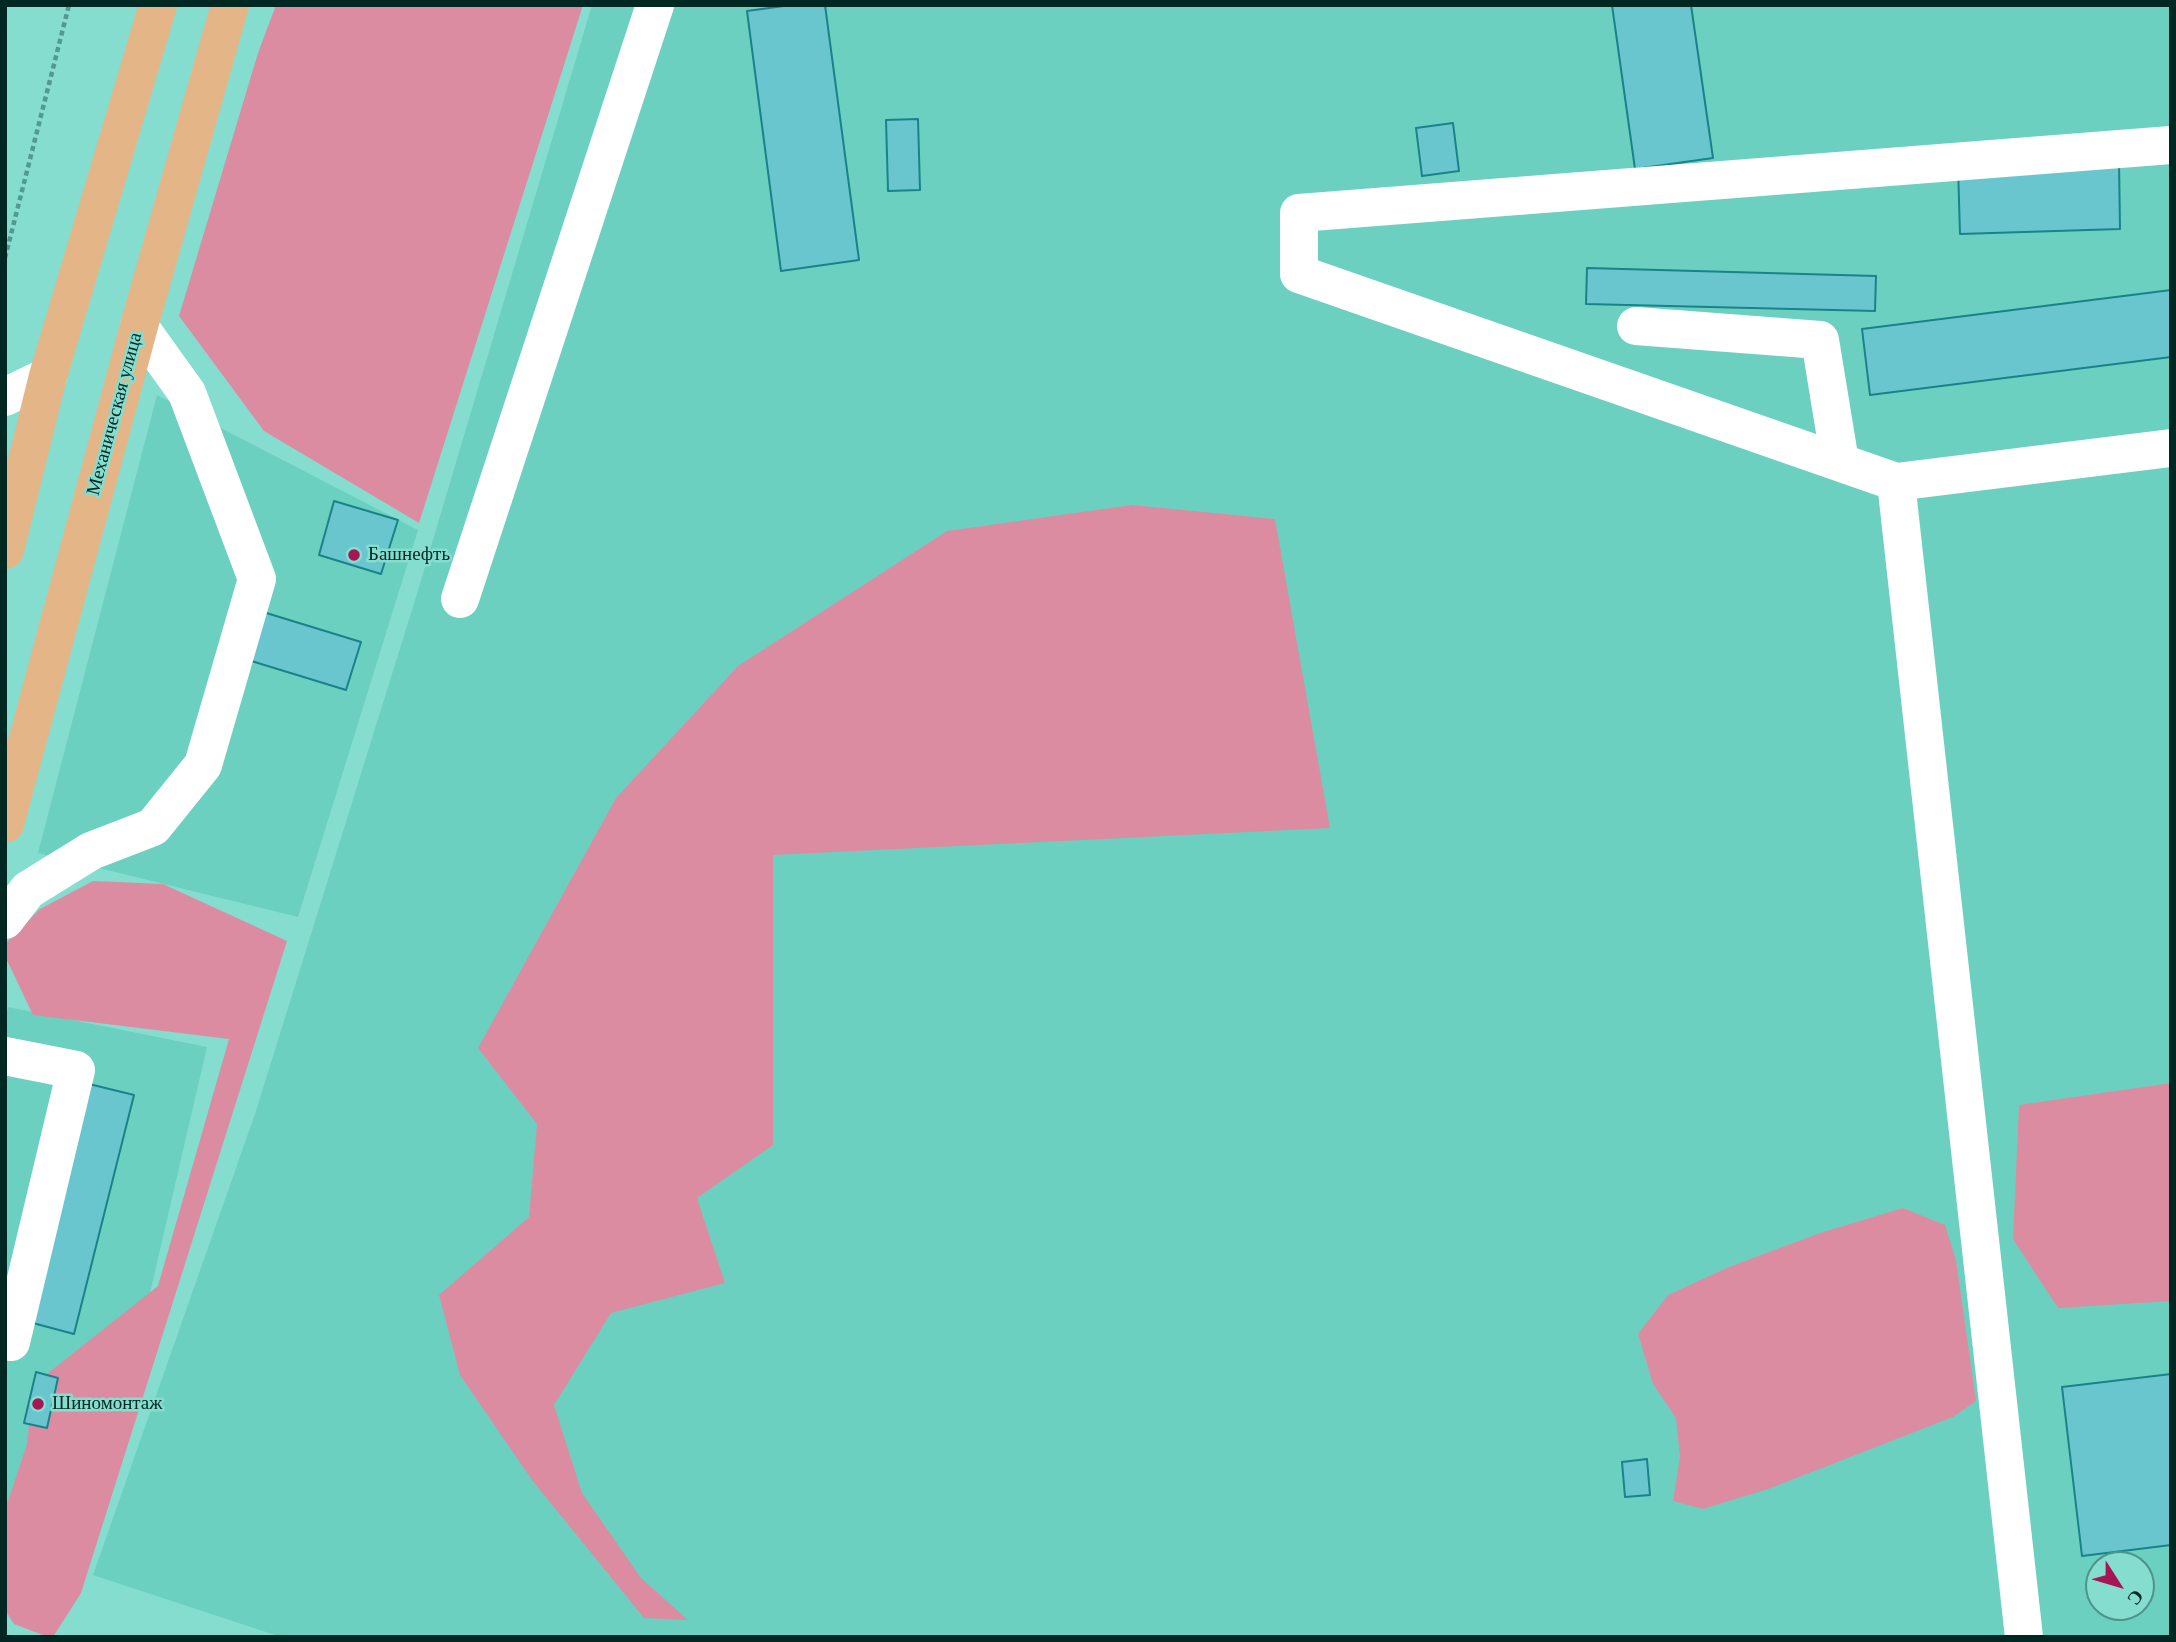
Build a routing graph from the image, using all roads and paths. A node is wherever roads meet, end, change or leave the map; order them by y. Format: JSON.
{"nodes":[{"id":1,"x":69,"y":5,"type":"edge"},
{"id":2,"x":158,"y":5,"type":"edge"},
{"id":3,"x":230,"y":5,"type":"edge"},
{"id":4,"x":655,"y":5,"type":"edge"},
{"id":5,"x":2171,"y":145,"type":"edge"},
{"id":6,"x":5,"y":258,"type":"edge"},
{"id":7,"x":139,"y":326,"type":"junction"},
{"id":8,"x":1636,"y":326,"type":"dead end"},
{"id":9,"x":48,"y":376,"type":"junction"},
{"id":10,"x":5,"y":397,"type":"edge"},
{"id":11,"x":2171,"y":448,"type":"edge"},
{"id":12,"x":1840,"y":462,"type":"junction"},
{"id":13,"x":1896,"y":482,"type":"junction"},
{"id":14,"x":5,"y":550,"type":"edge"},
{"id":15,"x":460,"y":599,"type":"dead end"},
{"id":16,"x":5,"y":824,"type":"edge"},
{"id":17,"x":5,"y":920,"type":"edge"},
{"id":18,"x":5,"y":1056,"type":"edge"},
{"id":19,"x":11,"y":1342,"type":"dead end"},
{"id":20,"x":2024,"y":1637,"type":"edge"}],
"edges":[{"from":1,"to":6,"type":"path"},
{"from":2,"to":9,"type":"main road"},
{"from":3,"to":7,"type":"main road","name":"Механическая улица"},
{"from":4,"to":15,"type":"lane"},
{"from":5,"to":12,"type":"lane"},
{"from":7,"to":16,"type":"main road","name":"Механическая улица"},
{"from":7,"to":17,"type":"lane"},
{"from":8,"to":12,"type":"lane"},
{"from":9,"to":10,"type":"lane"},
{"from":9,"to":14,"type":"main road"},
{"from":11,"to":13,"type":"lane"},
{"from":12,"to":13,"type":"lane"},
{"from":13,"to":20,"type":"lane"},
{"from":18,"to":19,"type":"lane"}]}
